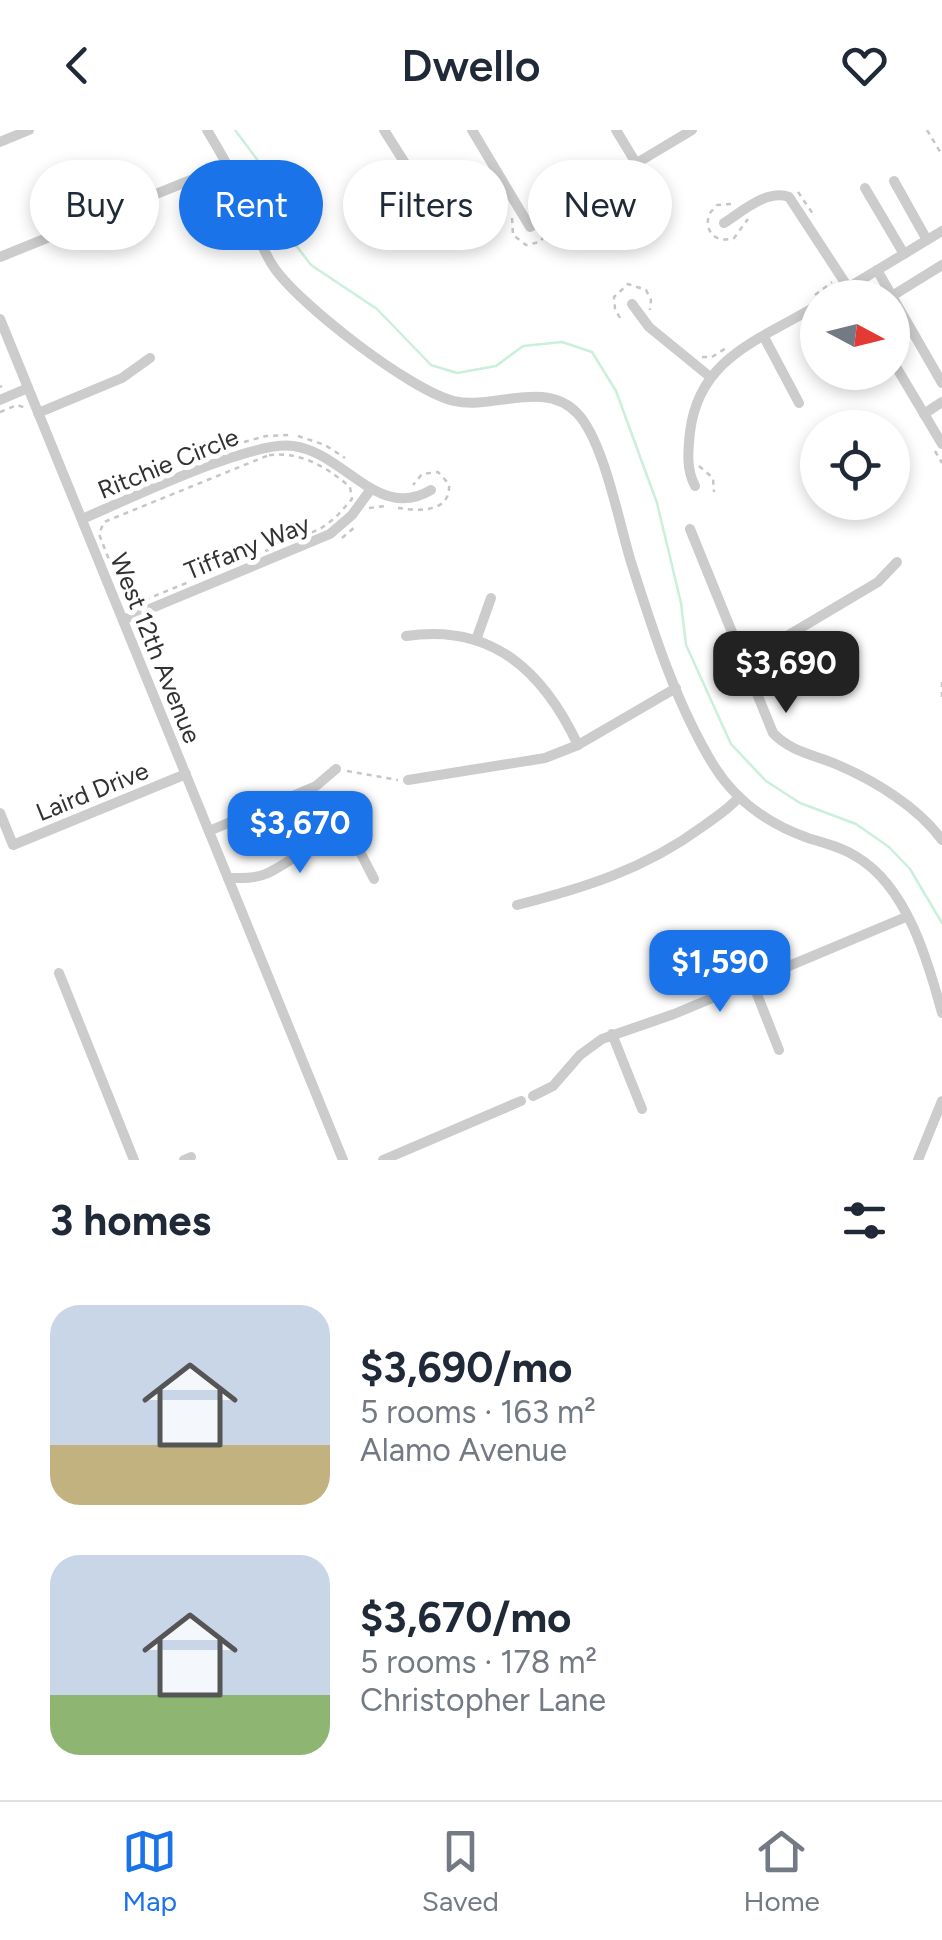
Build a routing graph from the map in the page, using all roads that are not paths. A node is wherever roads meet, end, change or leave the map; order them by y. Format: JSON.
{"nodes":[{"id":1,"x":29,"y":130,"type":"edge"},
{"id":2,"x":207,"y":130,"type":"edge"},
{"id":3,"x":384,"y":130,"type":"edge"},
{"id":4,"x":472,"y":130,"type":"edge"},
{"id":5,"x":616,"y":130,"type":"edge"},
{"id":6,"x":692,"y":130,"type":"edge"},
{"id":7,"x":0,"y":142,"type":"edge"},
{"id":8,"x":225,"y":160,"type":"edge"},
{"id":9,"x":403,"y":160,"type":"edge"},
{"id":10,"x":634,"y":160,"type":"edge"},
{"id":11,"x":641,"y":160,"type":"edge"},
{"id":12,"x":894,"y":181,"type":"dead end"},
{"id":13,"x":179,"y":185,"type":"edge"},
{"id":14,"x":865,"y":188,"type":"dead end"},
{"id":15,"x":724,"y":223,"type":"dead end"},
{"id":16,"x":528,"y":224,"type":"edge"},
{"id":17,"x":942,"y":231,"type":"edge"},
{"id":18,"x":927,"y":240,"type":"junction"},
{"id":19,"x":265,"y":250,"type":"edge"},
{"id":20,"x":904,"y":254,"type":"junction"},
{"id":21,"x":0,"y":258,"type":"edge"},
{"id":22,"x":942,"y":265,"type":"edge"},
{"id":23,"x":877,"y":270,"type":"junction"},
{"id":24,"x":844,"y":280,"type":"edge"},
{"id":25,"x":866,"y":280,"type":"edge"},
{"id":26,"x":883,"y":280,"type":"edge"},
{"id":27,"x":910,"y":285,"type":"edge"},
{"id":28,"x":632,"y":304,"type":"dead end"},
{"id":29,"x":800,"y":311,"type":"edge"},
{"id":30,"x":0,"y":319,"type":"edge"},
{"id":31,"x":910,"y":327,"type":"edge"},
{"id":32,"x":764,"y":337,"type":"junction"},
{"id":33,"x":150,"y":358,"type":"dead end"},
{"id":34,"x":709,"y":376,"type":"junction"},
{"id":35,"x":942,"y":383,"type":"edge"},
{"id":36,"x":28,"y":388,"type":"junction"},
{"id":37,"x":910,"y":390,"type":"edge"},
{"id":38,"x":0,"y":400,"type":"edge"},
{"id":39,"x":942,"y":402,"type":"edge"},
{"id":40,"x":799,"y":403,"type":"dead end"},
{"id":41,"x":32,"y":412,"type":"junction"},
{"id":42,"x":924,"y":414,"type":"junction"},
{"id":43,"x":942,"y":444,"type":"edge"},
{"id":44,"x":695,"y":486,"type":"dead end"},
{"id":45,"x":371,"y":489,"type":"junction"},
{"id":46,"x":432,"y":490,"type":"dead end"},
{"id":47,"x":82,"y":519,"type":"junction"},
{"id":48,"x":690,"y":529,"type":"dead end"},
{"id":49,"x":897,"y":562,"type":"dead end"},
{"id":50,"x":491,"y":598,"type":"dead end"},
{"id":51,"x":123,"y":620,"type":"junction"},
{"id":52,"x":406,"y":636,"type":"dead end"},
{"id":53,"x":476,"y":640,"type":"junction"},
{"id":54,"x":745,"y":661,"type":"junction"},
{"id":55,"x":676,"y":688,"type":"junction"},
{"id":56,"x":578,"y":744,"type":"junction"},
{"id":57,"x":336,"y":769,"type":"road end"},
{"id":58,"x":186,"y":774,"type":"junction"},
{"id":59,"x":408,"y":780,"type":"road end"},
{"id":60,"x":738,"y":798,"type":"junction"},
{"id":61,"x":0,"y":813,"type":"edge"},
{"id":62,"x":209,"y":831,"type":"junction"},
{"id":63,"x":942,"y":840,"type":"edge"},
{"id":64,"x":228,"y":878,"type":"junction"},
{"id":65,"x":374,"y":879,"type":"dead end"},
{"id":66,"x":516,"y":905,"type":"dead end"},
{"id":67,"x":906,"y":917,"type":"junction"},
{"id":68,"x":59,"y":972,"type":"dead end"},
{"id":69,"x":937,"y":978,"type":"edge"},
{"id":70,"x":751,"y":979,"type":"junction"},
{"id":71,"x":942,"y":1013,"type":"edge"},
{"id":72,"x":612,"y":1034,"type":"junction"},
{"id":73,"x":778,"y":1050,"type":"dead end"},
{"id":74,"x":533,"y":1096,"type":"dead end"},
{"id":75,"x":520,"y":1101,"type":"dead end"},
{"id":76,"x":942,"y":1101,"type":"edge"},
{"id":77,"x":642,"y":1109,"type":"dead end"},
{"id":78,"x":134,"y":1160,"type":"edge"},
{"id":79,"x":343,"y":1160,"type":"edge"},
{"id":80,"x":382,"y":1160,"type":"edge"},
{"id":81,"x":918,"y":1160,"type":"edge"}],
"edges":[{"from":1,"to":7,"type":"street"},
{"from":2,"to":8,"type":"street"},
{"from":3,"to":9,"type":"street"},
{"from":4,"to":16,"type":"street"},
{"from":5,"to":10,"type":"street"},
{"from":6,"to":11,"type":"street"},
{"from":12,"to":18,"type":"street"},
{"from":13,"to":21,"type":"street"},
{"from":14,"to":20,"type":"street"},
{"from":15,"to":24,"type":"street"},
{"from":17,"to":18,"type":"street"},
{"from":18,"to":20,"type":"street"},
{"from":19,"to":55,"type":"street"},
{"from":20,"to":23,"type":"street"},
{"from":22,"to":27,"type":"street"},
{"from":23,"to":25,"type":"street"},
{"from":23,"to":26,"type":"street"},
{"from":28,"to":34,"type":"street"},
{"from":29,"to":32,"type":"street"},
{"from":30,"to":36,"type":"street","name":"West 12th Avenue"},
{"from":31,"to":35,"type":"street"},
{"from":32,"to":34,"type":"street"},
{"from":32,"to":40,"type":"street"},
{"from":33,"to":41,"type":"street"},
{"from":34,"to":44,"type":"street"},
{"from":36,"to":38,"type":"street"},
{"from":36,"to":41,"type":"street","name":"West 12th Avenue"},
{"from":37,"to":42,"type":"street"},
{"from":39,"to":42,"type":"street"},
{"from":41,"to":47,"type":"street","name":"West 12th Avenue"},
{"from":42,"to":43,"type":"street"},
{"from":45,"to":46,"type":"street","name":"Ritchie Circle"},
{"from":45,"to":47,"type":"street","name":"Ritchie Circle"},
{"from":45,"to":51,"type":"street","name":"Tiffany Way"},
{"from":47,"to":51,"type":"street","name":"West 12th Avenue"},
{"from":48,"to":54,"type":"street"},
{"from":49,"to":54,"type":"street"},
{"from":50,"to":53,"type":"street"},
{"from":51,"to":58,"type":"street","name":"West 12th Avenue"},
{"from":52,"to":53,"type":"street"},
{"from":53,"to":56,"type":"street"},
{"from":54,"to":63,"type":"street"},
{"from":55,"to":56,"type":"street"},
{"from":55,"to":60,"type":"street"},
{"from":56,"to":59,"type":"street"},
{"from":57,"to":62,"type":"street"},
{"from":58,"to":61,"type":"street","name":"Laird Drive"},
{"from":58,"to":62,"type":"street","name":"West 12th Avenue"},
{"from":60,"to":66,"type":"street"},
{"from":60,"to":67,"type":"street"},
{"from":62,"to":64,"type":"street","name":"West 12th Avenue"},
{"from":64,"to":65,"type":"street"},
{"from":64,"to":79,"type":"street","name":"West 12th Avenue"},
{"from":67,"to":69,"type":"street"},
{"from":67,"to":70,"type":"street"},
{"from":68,"to":78,"type":"street"},
{"from":69,"to":71,"type":"street"},
{"from":70,"to":72,"type":"street"},
{"from":70,"to":73,"type":"street"},
{"from":72,"to":74,"type":"street"},
{"from":72,"to":77,"type":"street"},
{"from":75,"to":80,"type":"street"},
{"from":76,"to":81,"type":"street"}]}
